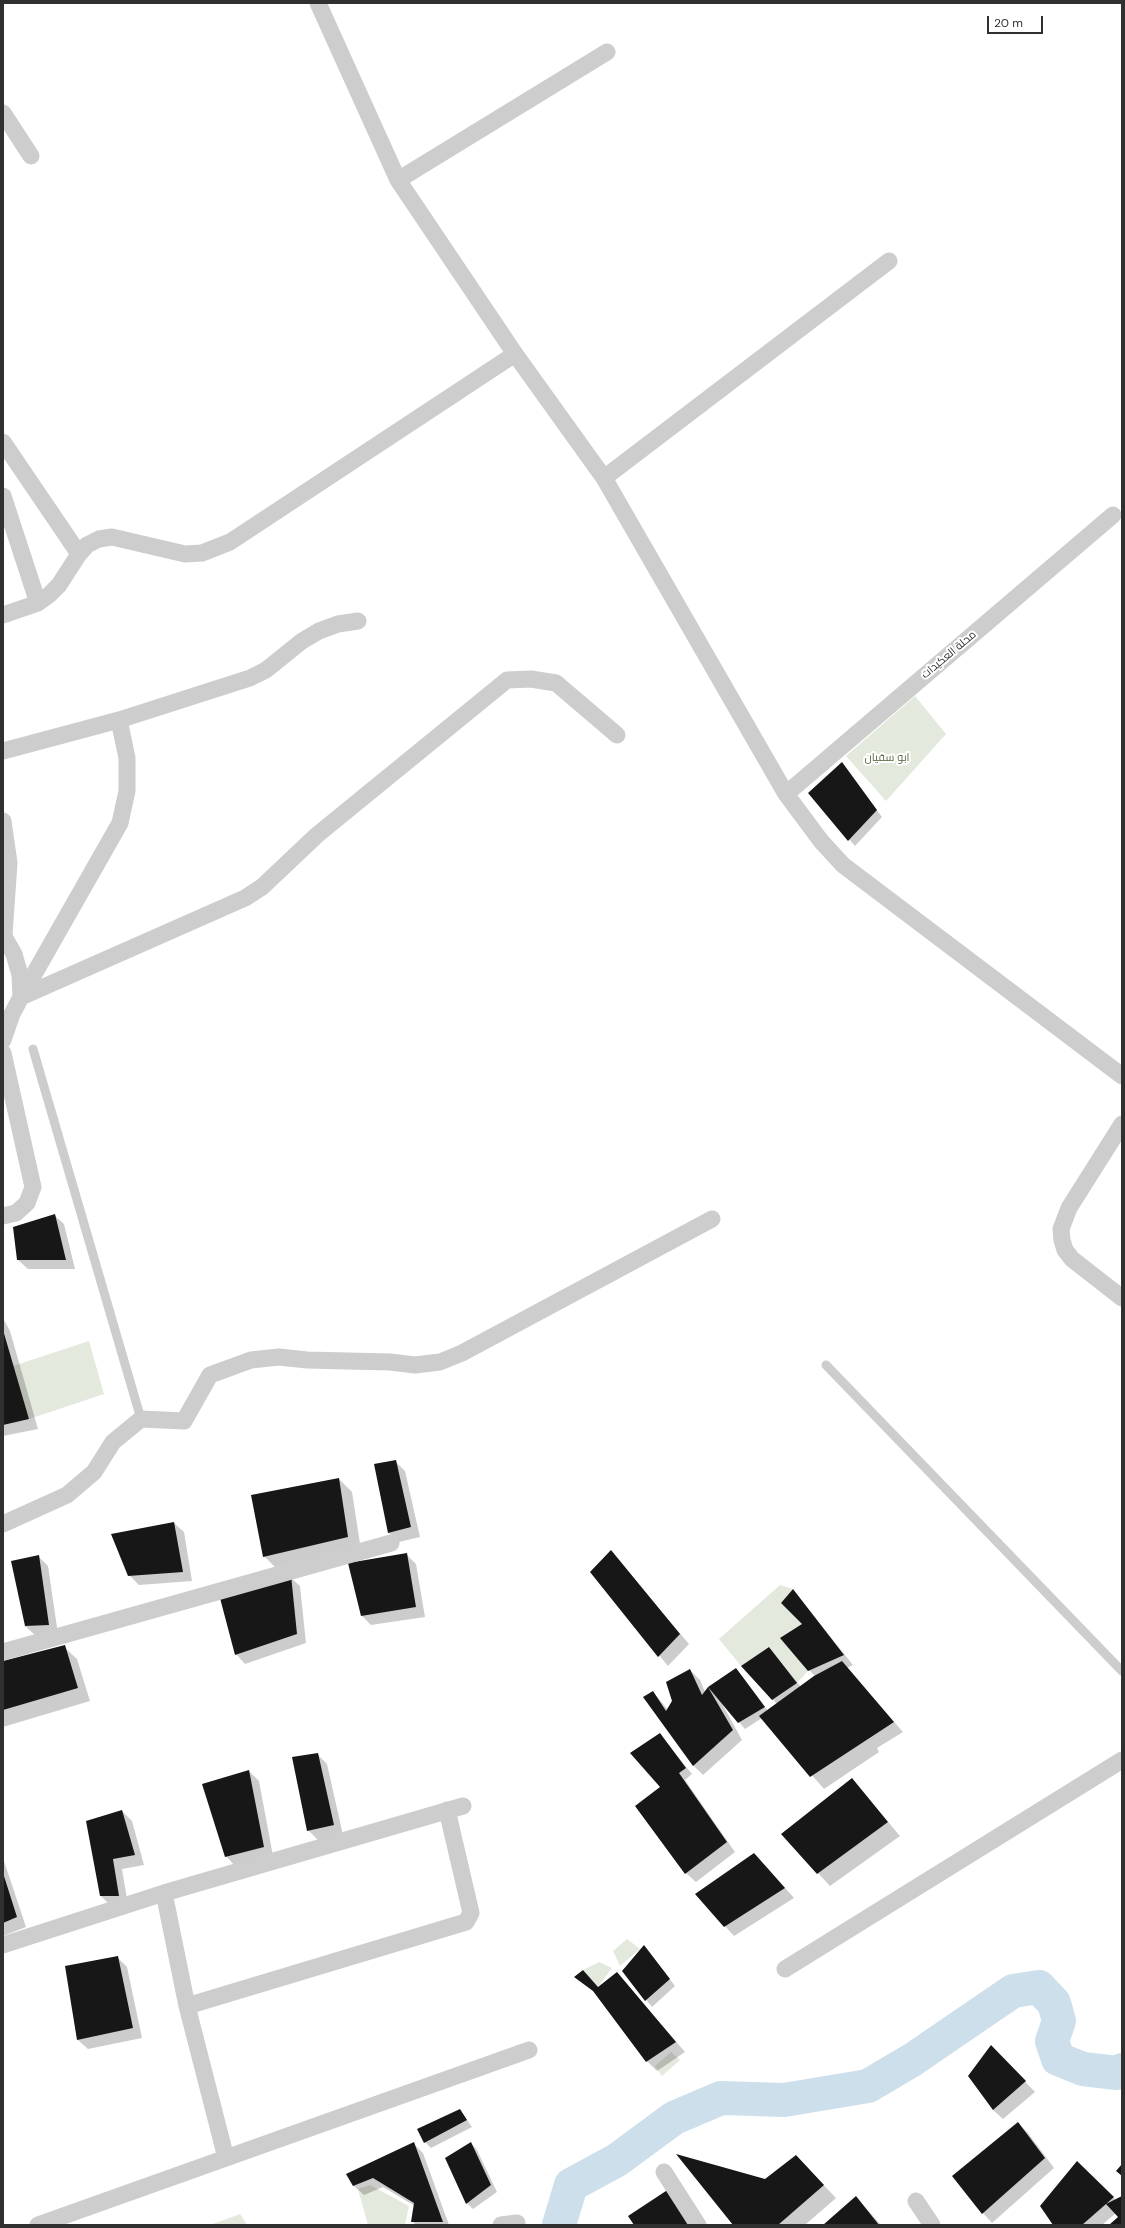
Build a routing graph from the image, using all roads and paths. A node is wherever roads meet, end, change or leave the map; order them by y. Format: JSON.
{"nodes":[{"id":1,"x":318,"y":3,"type":"edge"},
{"id":2,"x":607,"y":52,"type":"dead end"},
{"id":3,"x":3,"y":113,"type":"edge"},
{"id":4,"x":31,"y":156,"type":"dead end"},
{"id":5,"x":398,"y":180,"type":"junction"},
{"id":6,"x":889,"y":261,"type":"dead end"},
{"id":7,"x":515,"y":354,"type":"junction"},
{"id":8,"x":3,"y":442,"type":"edge"},
{"id":9,"x":604,"y":478,"type":"junction"},
{"id":10,"x":3,"y":496,"type":"edge"},
{"id":11,"x":1113,"y":515,"type":"dead end"},
{"id":12,"x":79,"y":554,"type":"junction"},
{"id":13,"x":38,"y":603,"type":"junction"},
{"id":14,"x":3,"y":615,"type":"edge"},
{"id":15,"x":358,"y":621,"type":"dead end"},
{"id":16,"x":119,"y":720,"type":"junction"},
{"id":17,"x":617,"y":735,"type":"dead end"},
{"id":18,"x":3,"y":751,"type":"edge"},
{"id":19,"x":786,"y":794,"type":"junction"},
{"id":20,"x":3,"y":821,"type":"edge"},
{"id":21,"x":3,"y":935,"type":"edge"},
{"id":22,"x":21,"y":997,"type":"junction"},
{"id":23,"x":3,"y":1040,"type":"edge"},
{"id":24,"x":33,"y":1049,"type":"dead end"},
{"id":25,"x":3,"y":1053,"type":"edge"},
{"id":26,"x":1122,"y":1076,"type":"edge"},
{"id":27,"x":1122,"y":1124,"type":"edge"},
{"id":28,"x":3,"y":1216,"type":"edge"},
{"id":29,"x":712,"y":1219,"type":"dead end"},
{"id":30,"x":1122,"y":1298,"type":"edge"},
{"id":31,"x":826,"y":1365,"type":"dead end"},
{"id":32,"x":141,"y":1419,"type":"junction"},
{"id":33,"x":3,"y":1524,"type":"edge"},
{"id":34,"x":391,"y":1543,"type":"dead end"},
{"id":35,"x":3,"y":1652,"type":"edge"},
{"id":36,"x":1122,"y":1671,"type":"edge"},
{"id":37,"x":1122,"y":1760,"type":"edge"},
{"id":38,"x":164,"y":1892,"type":"junction"},
{"id":39,"x":3,"y":1945,"type":"edge"},
{"id":40,"x":785,"y":1969,"type":"dead end"},
{"id":41,"x":187,"y":2006,"type":"junction"},
{"id":42,"x":529,"y":2050,"type":"dead end"},
{"id":43,"x":226,"y":2158,"type":"junction"},
{"id":44,"x":664,"y":2172,"type":"dead end"},
{"id":45,"x":916,"y":2201,"type":"dead end"},
{"id":46,"x":38,"y":2225,"type":"edge"},
{"id":47,"x":698,"y":2225,"type":"edge"},
{"id":48,"x":932,"y":2225,"type":"edge"}],
"edges":[{"from":1,"to":5,"type":"street"},
{"from":2,"to":5,"type":"street"},
{"from":3,"to":4,"type":"street"},
{"from":5,"to":7,"type":"street"},
{"from":6,"to":9,"type":"street"},
{"from":7,"to":9,"type":"street"},
{"from":7,"to":12,"type":"street"},
{"from":8,"to":12,"type":"street"},
{"from":9,"to":19,"type":"street"},
{"from":10,"to":13,"type":"street"},
{"from":11,"to":19,"type":"street","name":"محلة العكيدات"},
{"from":12,"to":13,"type":"street"},
{"from":13,"to":14,"type":"street"},
{"from":15,"to":16,"type":"street"},
{"from":16,"to":18,"type":"street"},
{"from":16,"to":22,"type":"street"},
{"from":17,"to":22,"type":"street"},
{"from":19,"to":26,"type":"street"},
{"from":20,"to":21,"type":"street"},
{"from":21,"to":22,"type":"street"},
{"from":22,"to":23,"type":"street"},
{"from":24,"to":32,"type":"lane"},
{"from":25,"to":28,"type":"street"},
{"from":27,"to":30,"type":"street"},
{"from":29,"to":32,"type":"street"},
{"from":31,"to":36,"type":"lane"},
{"from":32,"to":33,"type":"street"},
{"from":34,"to":35,"type":"street"},
{"from":37,"to":40,"type":"street"},
{"from":38,"to":39,"type":"street"},
{"from":38,"to":41,"type":"street"},
{"from":38,"to":41,"type":"street"},
{"from":41,"to":43,"type":"street"},
{"from":42,"to":43,"type":"street"},
{"from":43,"to":46,"type":"street"},
{"from":44,"to":47,"type":"street"},
{"from":45,"to":48,"type":"street"}]}
